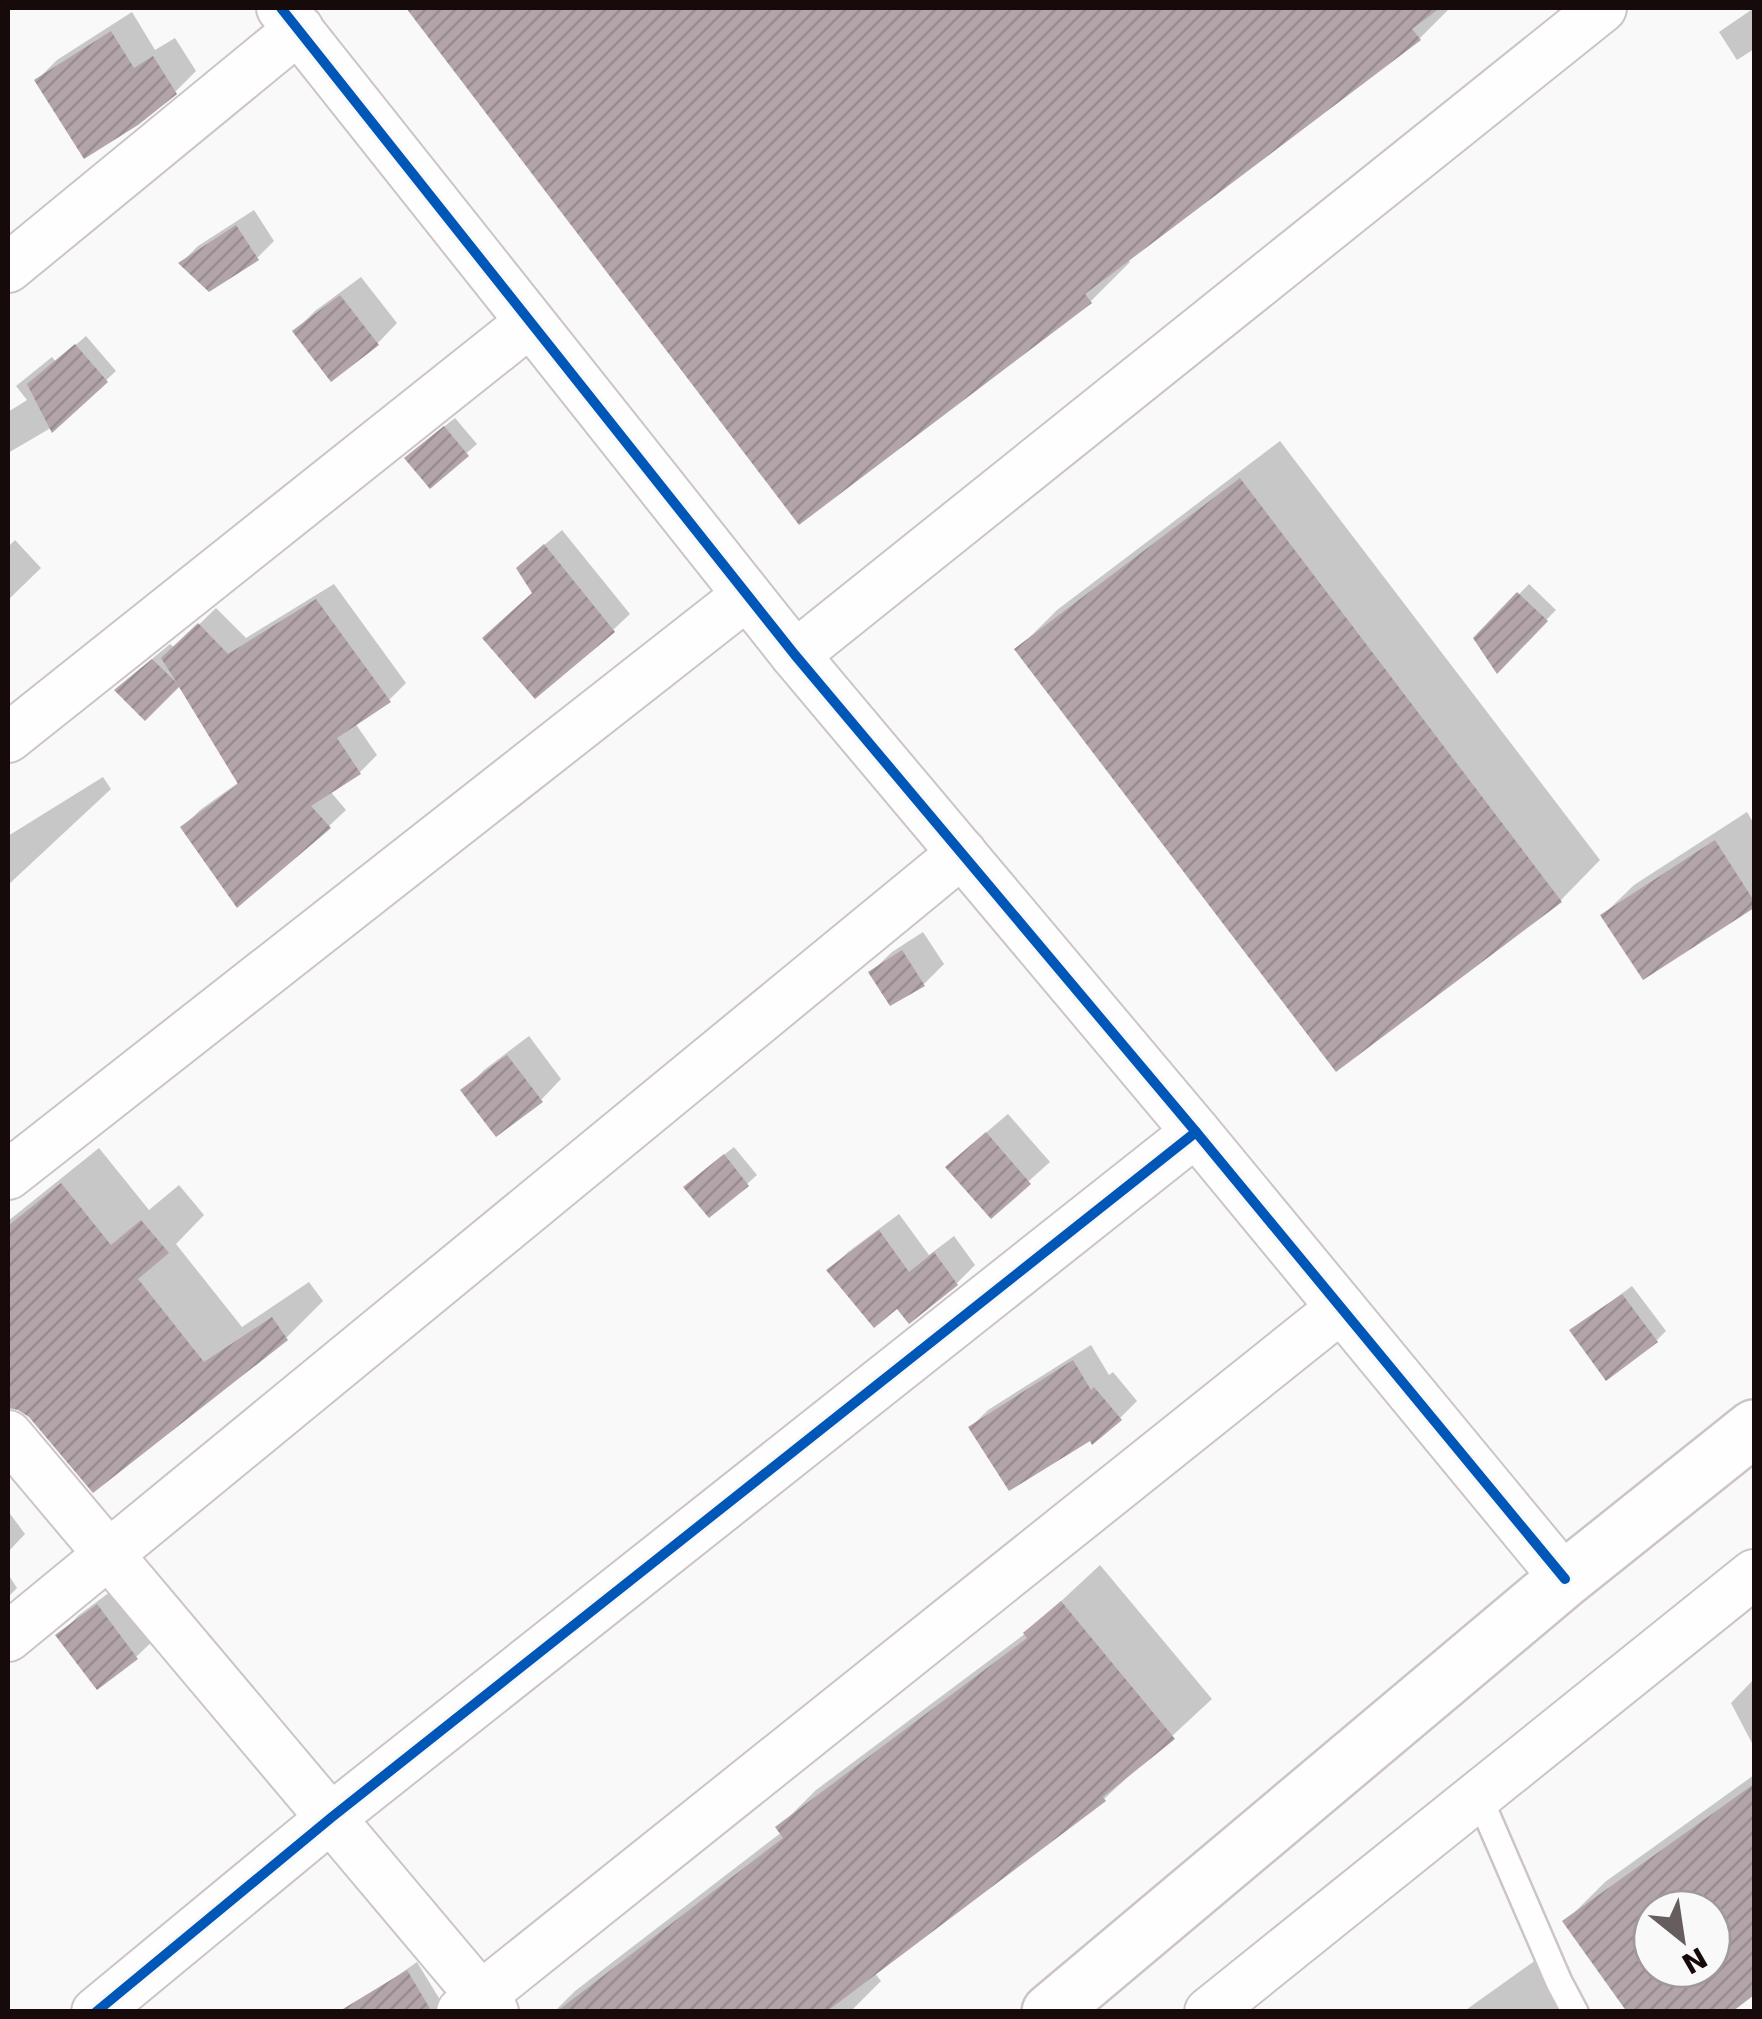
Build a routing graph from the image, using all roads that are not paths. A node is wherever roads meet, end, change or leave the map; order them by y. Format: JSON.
{"nodes":[{"id":1,"x":1602,"y":8,"type":"edge"},
{"id":2,"x":290,"y":18,"type":"edge"},
{"id":3,"x":8,"y":268,"type":"edge"},
{"id":4,"x":529,"y":323,"type":"junction"},
{"id":5,"x":747,"y":595,"type":"junction"},
{"id":6,"x":795,"y":655,"type":"junction"},
{"id":7,"x":8,"y":738,"type":"edge"},
{"id":8,"x":962,"y":854,"type":"junction"},
{"id":9,"x":1196,"y":1132,"type":"junction"},
{"id":10,"x":8,"y":1175,"type":"edge"},
{"id":11,"x":1341,"y":1308,"type":"junction"},
{"id":12,"x":1754,"y":1428,"type":"edge"},
{"id":13,"x":8,"y":1435,"type":"edge"},
{"id":14,"x":106,"y":1554,"type":"junction"},
{"id":15,"x":1754,"y":1574,"type":"edge"},
{"id":16,"x":1565,"y":1579,"type":"junction"},
{"id":17,"x":8,"y":1637,"type":"edge"},
{"id":18,"x":1479,"y":1797,"type":"junction"},
{"id":19,"x":332,"y":1817,"type":"junction"},
{"id":20,"x":479,"y":2006,"type":"edge"},
{"id":21,"x":96,"y":2012,"type":"edge"},
{"id":22,"x":1050,"y":2012,"type":"edge"},
{"id":23,"x":1209,"y":2012,"type":"edge"},
{"id":24,"x":1576,"y":2012,"type":"edge"}],
"edges":[{"from":1,"to":6,"type":"street"},
{"from":2,"to":3,"type":"street"},
{"from":2,"to":4,"type":"street"},
{"from":4,"to":5,"type":"street"},
{"from":4,"to":7,"type":"street"},
{"from":5,"to":6,"type":"street"},
{"from":5,"to":10,"type":"street"},
{"from":6,"to":8,"type":"street"},
{"from":8,"to":9,"type":"street"},
{"from":8,"to":14,"type":"street"},
{"from":9,"to":11,"type":"street"},
{"from":9,"to":19,"type":"street"},
{"from":11,"to":16,"type":"street"},
{"from":11,"to":20,"type":"street"},
{"from":12,"to":16,"type":"street"},
{"from":13,"to":14,"type":"street"},
{"from":14,"to":17,"type":"street"},
{"from":14,"to":19,"type":"street"},
{"from":15,"to":18,"type":"street"},
{"from":16,"to":22,"type":"street"},
{"from":18,"to":23,"type":"street"},
{"from":18,"to":24,"type":"lane"},
{"from":19,"to":20,"type":"street"},
{"from":19,"to":21,"type":"street"}]}
